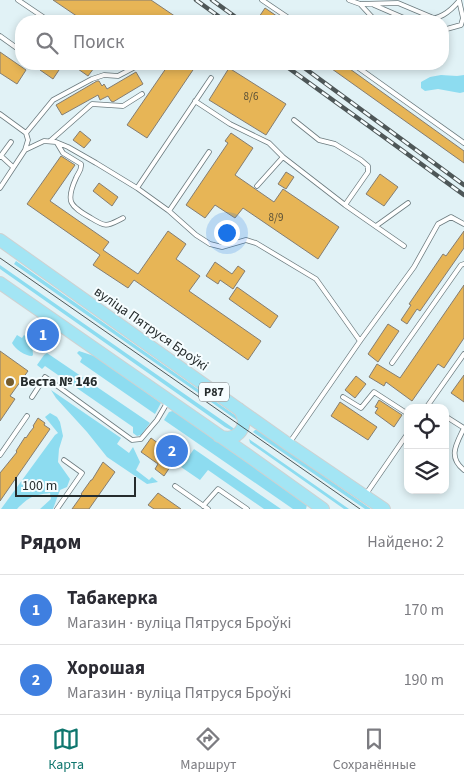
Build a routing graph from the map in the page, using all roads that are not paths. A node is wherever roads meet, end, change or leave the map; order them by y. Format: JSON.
{"nodes":[{"id":1,"x":18,"y":0,"type":"edge"},
{"id":2,"x":262,"y":0,"type":"edge"},
{"id":3,"x":349,"y":0,"type":"edge"},
{"id":4,"x":458,"y":1,"type":"edge"},
{"id":5,"x":360,"y":4,"type":"junction"},
{"id":6,"x":372,"y":4,"type":"junction"},
{"id":7,"x":39,"y":15,"type":"edge"},
{"id":8,"x":284,"y":15,"type":"edge"},
{"id":9,"x":370,"y":15,"type":"edge"},
{"id":10,"x":397,"y":15,"type":"edge"},
{"id":11,"x":426,"y":15,"type":"edge"},
{"id":12,"x":444,"y":15,"type":"edge"},
{"id":13,"x":449,"y":28,"type":"edge"},
{"id":14,"x":0,"y":36,"type":"edge"},
{"id":15,"x":15,"y":47,"type":"edge"},
{"id":16,"x":129,"y":70,"type":"edge"},
{"id":17,"x":361,"y":70,"type":"edge"},
{"id":18,"x":210,"y":78,"type":"dead end"},
{"id":19,"x":142,"y":94,"type":"dead end"},
{"id":20,"x":195,"y":101,"type":"junction"},
{"id":21,"x":0,"y":114,"type":"edge"},
{"id":22,"x":294,"y":120,"type":"dead end"},
{"id":23,"x":26,"y":133,"type":"junction"},
{"id":24,"x":50,"y":141,"type":"junction"},
{"id":25,"x":11,"y":142,"type":"dead end"},
{"id":26,"x":56,"y":142,"type":"junction"},
{"id":27,"x":464,"y":143,"type":"edge"},
{"id":28,"x":25,"y":150,"type":"junction"},
{"id":29,"x":209,"y":152,"type":"dead end"},
{"id":30,"x":0,"y":157,"type":"edge"},
{"id":31,"x":282,"y":157,"type":"junction"},
{"id":32,"x":13,"y":168,"type":"junction"},
{"id":33,"x":257,"y":186,"type":"dead end"},
{"id":34,"x":0,"y":188,"type":"edge"},
{"id":35,"x":137,"y":188,"type":"junction"},
{"id":36,"x":408,"y":203,"type":"dead end"},
{"id":37,"x":345,"y":205,"type":"junction"},
{"id":38,"x":169,"y":211,"type":"junction"},
{"id":39,"x":123,"y":218,"type":"dead end"},
{"id":40,"x":464,"y":224,"type":"edge"},
{"id":41,"x":376,"y":226,"type":"junction"},
{"id":42,"x":0,"y":240,"type":"edge"},
{"id":43,"x":404,"y":246,"type":"dead end"},
{"id":44,"x":464,"y":264,"type":"edge"},
{"id":45,"x":0,"y":283,"type":"edge"},
{"id":46,"x":360,"y":341,"type":"junction"},
{"id":47,"x":464,"y":354,"type":"edge"},
{"id":48,"x":392,"y":362,"type":"dead end"},
{"id":49,"x":32,"y":397,"type":"dead end"},
{"id":50,"x":343,"y":397,"type":"dead end"},
{"id":51,"x":168,"y":401,"type":"junction"},
{"id":52,"x":429,"y":404,"type":"edge"},
{"id":53,"x":238,"y":408,"type":"junction"},
{"id":54,"x":404,"y":411,"type":"edge"},
{"id":55,"x":27,"y":416,"type":"dead end"},
{"id":56,"x":449,"y":419,"type":"edge"},
{"id":57,"x":464,"y":428,"type":"edge"},
{"id":58,"x":268,"y":430,"type":"junction"},
{"id":59,"x":219,"y":436,"type":"junction"},
{"id":60,"x":404,"y":439,"type":"edge"},
{"id":61,"x":288,"y":444,"type":"junction"},
{"id":62,"x":0,"y":456,"type":"edge"},
{"id":63,"x":249,"y":456,"type":"junction"},
{"id":64,"x":64,"y":460,"type":"dead end"},
{"id":65,"x":464,"y":470,"type":"edge"},
{"id":66,"x":175,"y":486,"type":"dead end"},
{"id":67,"x":365,"y":496,"type":"junction"},
{"id":68,"x":203,"y":506,"type":"junction"},
{"id":69,"x":315,"y":507,"type":"edge"},
{"id":70,"x":57,"y":509,"type":"edge"},
{"id":71,"x":208,"y":509,"type":"edge"},
{"id":72,"x":247,"y":509,"type":"edge"},
{"id":73,"x":384,"y":509,"type":"edge"}],
"edges":[{"from":1,"to":7,"type":"lane"},
{"from":2,"to":8,"type":"lane"},
{"from":3,"to":5,"type":"lane"},
{"from":4,"to":12,"type":"lane"},
{"from":4,"to":13,"type":"lane"},
{"from":5,"to":6,"type":"lane"},
{"from":5,"to":9,"type":"lane"},
{"from":6,"to":10,"type":"lane"},
{"from":6,"to":11,"type":"lane"},
{"from":14,"to":15,"type":"lane"},
{"from":16,"to":23,"type":"lane"},
{"from":17,"to":27,"type":"lane"},
{"from":18,"to":20,"type":"lane"},
{"from":19,"to":24,"type":"lane"},
{"from":20,"to":31,"type":"lane"},
{"from":20,"to":35,"type":"lane"},
{"from":21,"to":23,"type":"lane"},
{"from":22,"to":37,"type":"lane"},
{"from":23,"to":28,"type":"lane"},
{"from":24,"to":26,"type":"lane"},
{"from":24,"to":28,"type":"lane"},
{"from":25,"to":30,"type":"lane"},
{"from":26,"to":35,"type":"lane"},
{"from":26,"to":39,"type":"lane"},
{"from":28,"to":32,"type":"lane"},
{"from":29,"to":38,"type":"lane"},
{"from":30,"to":32,"type":"lane"},
{"from":31,"to":33,"type":"lane"},
{"from":31,"to":37,"type":"lane"},
{"from":32,"to":34,"type":"lane"},
{"from":35,"to":38,"type":"lane"},
{"from":36,"to":41,"type":"lane"},
{"from":37,"to":41,"type":"lane"},
{"from":38,"to":46,"type":"lane"},
{"from":40,"to":46,"type":"lane"},
{"from":41,"to":43,"type":"lane"},
{"from":42,"to":53,"type":"main road","name":"вуліца Пятруся Броўкі","number":"Р87"},
{"from":44,"to":48,"type":"lane"},
{"from":45,"to":51,"type":"main road","number":"Р87"},
{"from":46,"to":61,"type":"lane"},
{"from":47,"to":52,"type":"lane"},
{"from":49,"to":51,"type":"lane"},
{"from":50,"to":54,"type":"lane"},
{"from":51,"to":59,"type":"main road","number":"Р87"},
{"from":53,"to":58,"type":"main road","name":"вуліца Пятруся Броўкі","number":"Р87"},
{"from":53,"to":59,"type":"main road"},
{"from":55,"to":62,"type":"lane"},
{"from":56,"to":57,"type":"lane"},
{"from":57,"to":65,"type":"lane"},
{"from":58,"to":61,"type":"main road","name":"вуліца Пятруся Броўкі","number":"Р87"},
{"from":58,"to":63,"type":"main road"},
{"from":59,"to":63,"type":"main road","number":"Р87"},
{"from":60,"to":67,"type":"lane"},
{"from":61,"to":67,"type":"main road","name":"вуліца Пятруся Броўкі","number":"Р87"},
{"from":63,"to":69,"type":"main road","number":"Р87"},
{"from":64,"to":70,"type":"lane"},
{"from":66,"to":68,"type":"lane"},
{"from":67,"to":73,"type":"main road","name":"вуліца Пятруся Броўкі","number":"Р87"},
{"from":68,"to":71,"type":"lane"},
{"from":68,"to":72,"type":"lane"}]}
